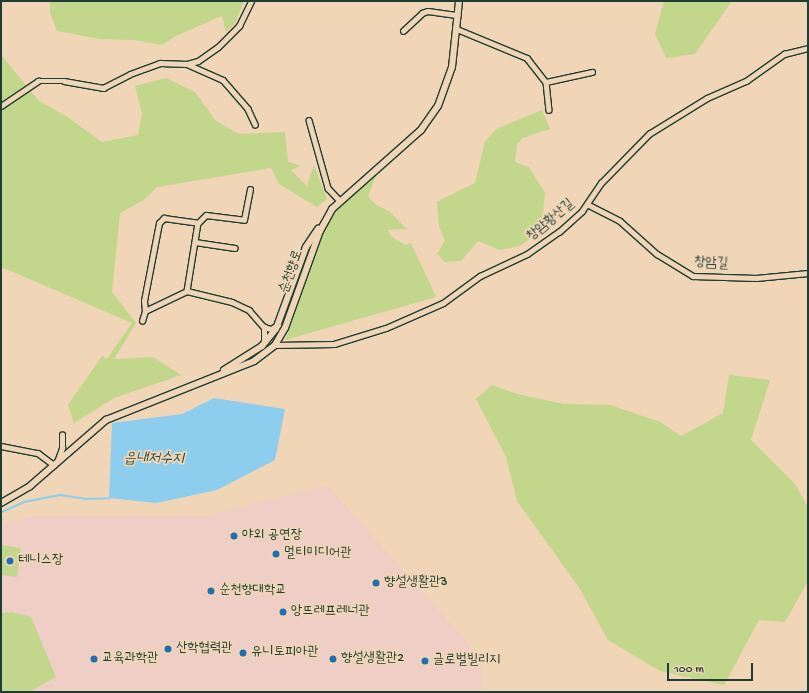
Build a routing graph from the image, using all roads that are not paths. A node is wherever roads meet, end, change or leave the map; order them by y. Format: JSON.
{"nodes":[{"id":1,"x":251,"y":1,"type":"edge"},
{"id":2,"x":459,"y":1,"type":"edge"},
{"id":3,"x":458,"y":15,"type":"junction"},
{"id":4,"x":457,"y":29,"type":"junction"},
{"id":5,"x":403,"y":31,"type":"dead end"},
{"id":6,"x":808,"y":48,"type":"edge"},
{"id":7,"x":186,"y":64,"type":"junction"},
{"id":8,"x":592,"y":72,"type":"dead end"},
{"id":9,"x":546,"y":82,"type":"junction"},
{"id":10,"x":1,"y":106,"type":"edge"},
{"id":11,"x":549,"y":110,"type":"dead end"},
{"id":12,"x":309,"y":120,"type":"dead end"},
{"id":13,"x":255,"y":124,"type":"dead end"},
{"id":14,"x":250,"y":190,"type":"dead end"},
{"id":15,"x":339,"y":200,"type":"junction"},
{"id":16,"x":587,"y":204,"type":"junction"},
{"id":17,"x":325,"y":220,"type":"junction"},
{"id":18,"x":198,"y":223,"type":"junction"},
{"id":19,"x":195,"y":242,"type":"junction"},
{"id":20,"x":235,"y":248,"type":"dead end"},
{"id":21,"x":808,"y":273,"type":"edge"},
{"id":22,"x":187,"y":291,"type":"junction"},
{"id":23,"x":145,"y":311,"type":"junction"},
{"id":24,"x":281,"y":320,"type":"junction"},
{"id":25,"x":142,"y":321,"type":"dead end"},
{"id":26,"x":264,"y":327,"type":"junction"},
{"id":27,"x":275,"y":345,"type":"junction"},
{"id":28,"x":262,"y":346,"type":"junction"},
{"id":29,"x":216,"y":376,"type":"junction"},
{"id":30,"x":62,"y":435,"type":"dead end"},
{"id":31,"x":1,"y":446,"type":"edge"},
{"id":32,"x":56,"y":463,"type":"junction"},
{"id":33,"x":1,"y":503,"type":"edge"}],
"edges":[{"from":1,"to":7,"type":"street"},
{"from":2,"to":3,"type":"main road","name":"순천향로"},
{"from":3,"to":4,"type":"main road","name":"순천향로"},
{"from":3,"to":5,"type":"street"},
{"from":4,"to":9,"type":"street"},
{"from":4,"to":15,"type":"main road","name":"순천향로"},
{"from":6,"to":16,"type":"street","name":"창암황산길"},
{"from":7,"to":10,"type":"street"},
{"from":7,"to":13,"type":"street"},
{"from":8,"to":9,"type":"street"},
{"from":9,"to":11,"type":"street"},
{"from":12,"to":15,"type":"street"},
{"from":14,"to":18,"type":"street"},
{"from":15,"to":17,"type":"main road","name":"순천향로"},
{"from":16,"to":21,"type":"street","name":"창암길"},
{"from":16,"to":27,"type":"street","name":"창암황산길"},
{"from":17,"to":24,"type":"main road"},
{"from":17,"to":27,"type":"main road","name":"순천향로"},
{"from":18,"to":19,"type":"street"},
{"from":18,"to":23,"type":"street"},
{"from":19,"to":20,"type":"street"},
{"from":19,"to":22,"type":"street"},
{"from":22,"to":23,"type":"street"},
{"from":22,"to":26,"type":"street"},
{"from":23,"to":25,"type":"street"},
{"from":24,"to":26,"type":"street"},
{"from":24,"to":28,"type":"main road"},
{"from":26,"to":28,"type":"street"},
{"from":27,"to":29,"type":"main road","name":"순천향로"},
{"from":28,"to":29,"type":"main road"},
{"from":29,"to":32,"type":"main road","name":"순천향로"},
{"from":30,"to":32,"type":"street"},
{"from":31,"to":32,"type":"street"},
{"from":32,"to":33,"type":"main road","name":"순천향로"}]}
